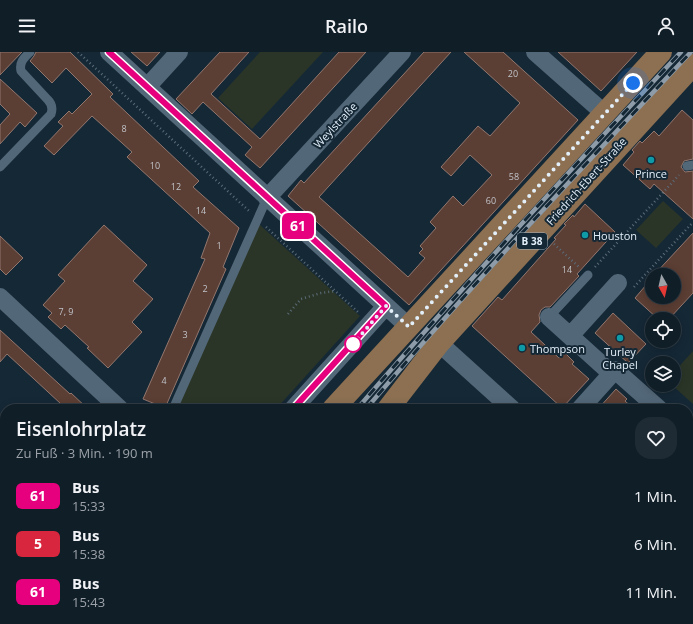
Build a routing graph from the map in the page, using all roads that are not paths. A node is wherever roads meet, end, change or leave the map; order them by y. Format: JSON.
{"nodes":[{"id":1,"x":30,"y":52,"type":"edge"},
{"id":2,"x":109,"y":52,"type":"edge"},
{"id":3,"x":179,"y":52,"type":"edge"},
{"id":4,"x":402,"y":52,"type":"edge"},
{"id":5,"x":535,"y":52,"type":"edge"},
{"id":6,"x":662,"y":52,"type":"edge"},
{"id":7,"x":693,"y":65,"type":"edge"},
{"id":8,"x":147,"y":87,"type":"junction"},
{"id":9,"x":605,"y":114,"type":"junction"},
{"id":10,"x":0,"y":167,"type":"edge"},
{"id":11,"x":267,"y":198,"type":"junction"},
{"id":12,"x":588,"y":275,"type":"road end"},
{"id":13,"x":623,"y":288,"type":"road end"},
{"id":14,"x":0,"y":297,"type":"edge"},
{"id":15,"x":386,"y":306,"type":"junction"},
{"id":16,"x":550,"y":317,"type":"joint"},
{"id":17,"x":409,"y":327,"type":"junction"},
{"id":18,"x":570,"y":336,"type":"junction"},
{"id":19,"x":439,"y":343,"type":"junction"},
{"id":20,"x":612,"y":374,"type":"junction"},
{"id":21,"x":115,"y":404,"type":"edge"},
{"id":22,"x":175,"y":404,"type":"edge"},
{"id":23,"x":298,"y":404,"type":"edge"},
{"id":24,"x":338,"y":404,"type":"edge"},
{"id":25,"x":392,"y":404,"type":"edge"},
{"id":26,"x":506,"y":404,"type":"edge"},
{"id":27,"x":585,"y":404,"type":"edge"},
{"id":28,"x":653,"y":404,"type":"edge"}],
"edges":[{"from":1,"to":10,"type":"lane"},
{"from":2,"to":8,"type":"street"},
{"from":3,"to":8,"type":"street"},
{"from":4,"to":11,"type":"street","name":"Weylstraße"},
{"from":5,"to":9,"type":"street"},
{"from":6,"to":9,"type":"main road","number":"B 38"},
{"from":7,"to":19,"type":"main road","name":"Friedrich-Ebert-Straße","number":"B 38"},
{"from":8,"to":11,"type":"street"},
{"from":9,"to":17,"type":"main road","number":"B 38"},
{"from":11,"to":15,"type":"street"},
{"from":11,"to":22,"type":"lane"},
{"from":12,"to":16,"type":"lane"},
{"from":13,"to":18,"type":"street"},
{"from":14,"to":21,"type":"street"},
{"from":15,"to":17,"type":"street"},
{"from":15,"to":23,"type":"street"},
{"from":16,"to":18,"type":"street"},
{"from":17,"to":24,"type":"main road","number":"B 38"},
{"from":18,"to":20,"type":"street"},
{"from":19,"to":25,"type":"main road","name":"Friedrich-Ebert-Straße","number":"B 38"},
{"from":19,"to":26,"type":"street"},
{"from":20,"to":27,"type":"street"},
{"from":20,"to":28,"type":"street"}]}
